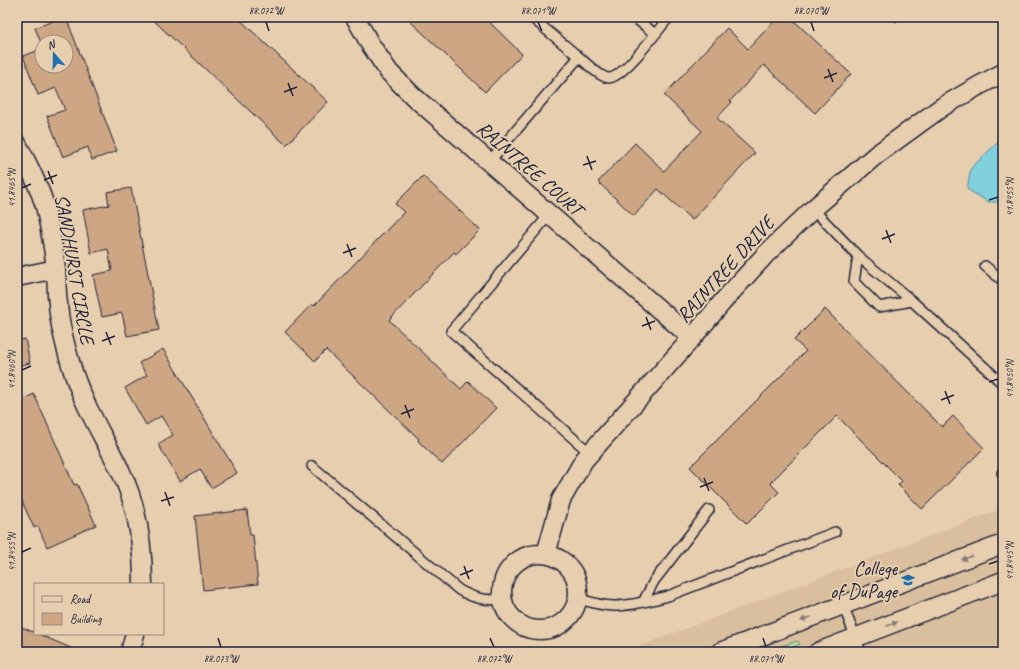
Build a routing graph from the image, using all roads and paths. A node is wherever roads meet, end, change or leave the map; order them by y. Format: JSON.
{"nodes":[{"id":1,"x":355,"y":17,"type":"edge"},
{"id":2,"x":531,"y":17,"type":"edge"},
{"id":3,"x":634,"y":17,"type":"edge"},
{"id":4,"x":669,"y":17,"type":"edge"},
{"id":5,"x":655,"y":34,"type":"junction"},
{"id":6,"x":579,"y":57,"type":"junction"},
{"id":7,"x":1003,"y":73,"type":"edge"},
{"id":8,"x":17,"y":144,"type":"edge"},
{"id":9,"x":489,"y":162,"type":"junction"},
{"id":10,"x":813,"y":209,"type":"junction"},
{"id":11,"x":549,"y":214,"type":"junction"},
{"id":12,"x":858,"y":256,"type":"junction"},
{"id":13,"x":985,"y":266,"type":"dead end"},
{"id":14,"x":56,"y":270,"type":"junction"},
{"id":15,"x":17,"y":277,"type":"edge"},
{"id":16,"x":1003,"y":281,"type":"edge"},
{"id":17,"x":912,"y":301,"type":"junction"},
{"id":18,"x":692,"y":338,"type":"junction"},
{"id":19,"x":1003,"y":384,"type":"edge"},
{"id":20,"x":590,"y":453,"type":"junction"},
{"id":21,"x":312,"y":466,"type":"dead end"},
{"id":22,"x":709,"y":510,"type":"dead end"},
{"id":23,"x":835,"y":532,"type":"dead end"},
{"id":24,"x":1003,"y":544,"type":"edge"},
{"id":25,"x":546,"y":554,"type":"junction"},
{"id":26,"x":1003,"y":581,"type":"edge"},
{"id":27,"x":143,"y":583,"type":"edge"},
{"id":28,"x":577,"y":598,"type":"junction"},
{"id":29,"x":502,"y":600,"type":"junction"},
{"id":30,"x":643,"y":602,"type":"junction"},
{"id":31,"x":843,"y":605,"type":"junction"},
{"id":32,"x":135,"y":635,"type":"edge"},
{"id":33,"x":858,"y":645,"type":"edge"},
{"id":34,"x":130,"y":652,"type":"edge"},
{"id":35,"x":720,"y":652,"type":"edge"},
{"id":36,"x":818,"y":652,"type":"edge"}],
"edges":[{"from":1,"to":9,"type":"street","name":"RAINTREE COURT"},
{"from":2,"to":6,"type":"lane"},
{"from":3,"to":5,"type":"lane"},
{"from":4,"to":5,"type":"lane"},
{"from":5,"to":6,"type":"lane"},
{"from":6,"to":9,"type":"lane"},
{"from":7,"to":10,"type":"street","name":"RAINTREE DRIVE"},
{"from":8,"to":14,"type":"street","name":"SANDHURST CIRCLE"},
{"from":9,"to":11,"type":"street","name":"RAINTREE COURT"},
{"from":10,"to":12,"type":"lane"},
{"from":10,"to":18,"type":"street","name":"RAINTREE DRIVE"},
{"from":11,"to":18,"type":"street","name":"RAINTREE COURT"},
{"from":11,"to":20,"type":"lane"},
{"from":12,"to":17,"type":"lane"},
{"from":12,"to":17,"type":"lane"},
{"from":13,"to":16,"type":"lane"},
{"from":14,"to":15,"type":"street"},
{"from":14,"to":27,"type":"street","name":"SANDHURST CIRCLE"},
{"from":17,"to":19,"type":"lane"},
{"from":18,"to":20,"type":"street","name":"RAINTREE DRIVE"},
{"from":20,"to":25,"type":"street","name":"RAINTREE DRIVE"},
{"from":21,"to":29,"type":"lane"},
{"from":22,"to":30,"type":"lane"},
{"from":23,"to":30,"type":"lane"},
{"from":24,"to":31,"type":"street","one_way":true},
{"from":25,"to":28,"type":"street"},
{"from":25,"to":29,"type":"street"},
{"from":33,"to":26,"type":"street","one_way":true},
{"from":28,"to":29,"type":"street"},
{"from":28,"to":30,"type":"lane"},
{"from":31,"to":33,"type":"lane"},
{"from":31,"to":35,"type":"street","one_way":true},
{"from":32,"to":34,"type":"street"},
{"from":33,"to":36,"type":"street"}]}
